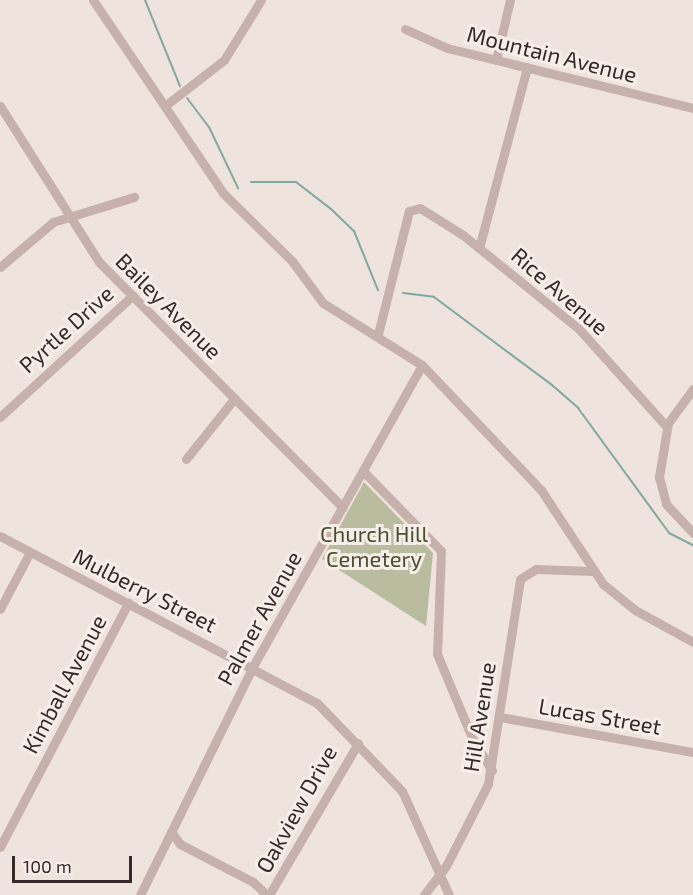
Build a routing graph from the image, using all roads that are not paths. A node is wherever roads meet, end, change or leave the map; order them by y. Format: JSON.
{"nodes":[{"id":1,"x":93,"y":0,"type":"edge"},
{"id":2,"x":261,"y":0,"type":"edge"},
{"id":3,"x":510,"y":0,"type":"edge"},
{"id":4,"x":405,"y":29,"type":"dead end"},
{"id":5,"x":495,"y":60,"type":"junction"},
{"id":6,"x":527,"y":67,"type":"junction"},
{"id":7,"x":166,"y":105,"type":"junction"},
{"id":8,"x":0,"y":106,"type":"edge"},
{"id":9,"x":693,"y":108,"type":"edge"},
{"id":10,"x":134,"y":197,"type":"dead end"},
{"id":11,"x":69,"y":215,"type":"junction"},
{"id":12,"x":479,"y":248,"type":"junction"},
{"id":13,"x":0,"y":267,"type":"edge"},
{"id":14,"x":133,"y":295,"type":"junction"},
{"id":15,"x":378,"y":334,"type":"junction"},
{"id":16,"x":422,"y":365,"type":"junction"},
{"id":17,"x":693,"y":389,"type":"edge"},
{"id":18,"x":234,"y":399,"type":"junction"},
{"id":19,"x":0,"y":417,"type":"edge"},
{"id":20,"x":667,"y":427,"type":"junction"},
{"id":21,"x":186,"y":459,"type":"dead end"},
{"id":22,"x":364,"y":472,"type":"junction"},
{"id":23,"x":343,"y":508,"type":"junction"},
{"id":24,"x":693,"y":533,"type":"edge"},
{"id":25,"x":0,"y":536,"type":"edge"},
{"id":26,"x":30,"y":552,"type":"junction"},
{"id":27,"x":592,"y":571,"type":"junction"},
{"id":28,"x":128,"y":603,"type":"junction"},
{"id":29,"x":0,"y":609,"type":"edge"},
{"id":30,"x":693,"y":642,"type":"edge"},
{"id":31,"x":252,"y":668,"type":"junction"},
{"id":32,"x":500,"y":717,"type":"junction"},
{"id":33,"x":358,"y":742,"type":"junction"},
{"id":34,"x":693,"y":752,"type":"edge"},
{"id":35,"x":492,"y":770,"type":"junction"},
{"id":36,"x":172,"y":833,"type":"junction"},
{"id":37,"x":0,"y":847,"type":"edge"},
{"id":38,"x":439,"y":875,"type":"junction"},
{"id":39,"x":141,"y":895,"type":"edge"},
{"id":40,"x":268,"y":895,"type":"edge"},
{"id":41,"x":424,"y":895,"type":"edge"},
{"id":42,"x":449,"y":895,"type":"edge"}],
"edges":[{"from":1,"to":7,"type":"street"},
{"from":2,"to":7,"type":"street"},
{"from":3,"to":5,"type":"street"},
{"from":4,"to":5,"type":"street","name":"Mountain Avenue"},
{"from":5,"to":6,"type":"street","name":"Mountain Avenue"},
{"from":6,"to":9,"type":"street","name":"Mountain Avenue"},
{"from":6,"to":12,"type":"street"},
{"from":7,"to":15,"type":"street"},
{"from":8,"to":11,"type":"street","name":"Bailey Avenue"},
{"from":10,"to":11,"type":"street"},
{"from":11,"to":13,"type":"street"},
{"from":11,"to":14,"type":"street","name":"Bailey Avenue"},
{"from":12,"to":15,"type":"street","name":"Rice Avenue"},
{"from":12,"to":20,"type":"street","name":"Rice Avenue"},
{"from":14,"to":18,"type":"street","name":"Bailey Avenue"},
{"from":14,"to":19,"type":"street","name":"Pyrtle Drive"},
{"from":15,"to":16,"type":"street"},
{"from":16,"to":22,"type":"street","name":"Palmer Avenue"},
{"from":16,"to":27,"type":"street"},
{"from":17,"to":20,"type":"street"},
{"from":18,"to":21,"type":"street"},
{"from":18,"to":23,"type":"street","name":"Bailey Avenue"},
{"from":20,"to":24,"type":"street"},
{"from":22,"to":23,"type":"street","name":"Palmer Avenue"},
{"from":22,"to":35,"type":"street"},
{"from":23,"to":31,"type":"street","name":"Palmer Avenue"},
{"from":25,"to":26,"type":"street","name":"Mulberry Street"},
{"from":26,"to":28,"type":"street","name":"Mulberry Street"},
{"from":26,"to":29,"type":"street"},
{"from":27,"to":30,"type":"street"},
{"from":27,"to":32,"type":"street","name":"Hill Avenue"},
{"from":28,"to":31,"type":"street","name":"Mulberry Street"},
{"from":28,"to":37,"type":"street","name":"Kimball Avenue"},
{"from":31,"to":33,"type":"street","name":"Mulberry Street"},
{"from":31,"to":36,"type":"street","name":"Palmer Avenue"},
{"from":32,"to":34,"type":"street","name":"Lucas Street"},
{"from":32,"to":35,"type":"street","name":"Hill Avenue"},
{"from":33,"to":38,"type":"street","name":"Mulberry Street"},
{"from":33,"to":40,"type":"street","name":"Oakview Drive"},
{"from":35,"to":38,"type":"street","name":"Hill Avenue"},
{"from":36,"to":39,"type":"street","name":"Palmer Avenue"},
{"from":36,"to":40,"type":"street"},
{"from":38,"to":41,"type":"street","name":"Hill Avenue"},
{"from":38,"to":42,"type":"street","name":"Mulberry Street"}]}
